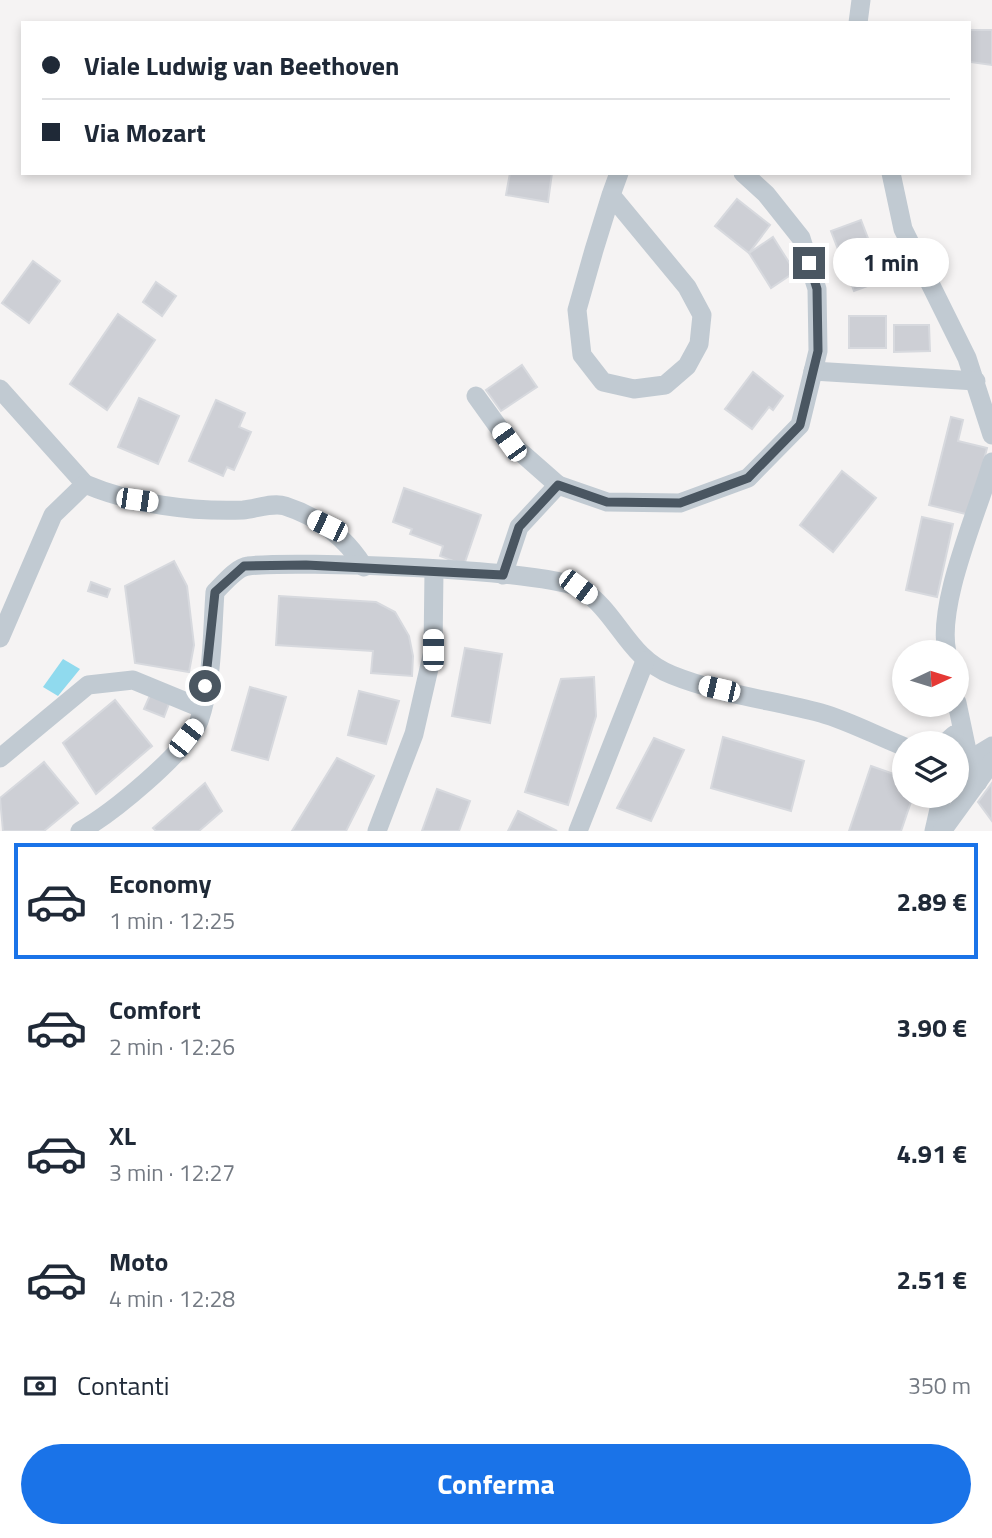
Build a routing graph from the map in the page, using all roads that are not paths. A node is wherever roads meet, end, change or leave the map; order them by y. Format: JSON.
{"nodes":[{"id":1,"x":861,"y":0,"type":"edge"},
{"id":2,"x":858,"y":21,"type":"edge"},
{"id":3,"x":618,"y":175,"type":"edge"},
{"id":4,"x":745,"y":175,"type":"edge"},
{"id":5,"x":891,"y":175,"type":"edge"},
{"id":6,"x":611,"y":195,"type":"junction"},
{"id":7,"x":813,"y":371,"type":"junction"},
{"id":8,"x":976,"y":381,"type":"junction"},
{"id":9,"x":0,"y":389,"type":"edge"},
{"id":10,"x":476,"y":396,"type":"dead end"},
{"id":11,"x":992,"y":435,"type":"edge"},
{"id":12,"x":992,"y":462,"type":"edge"},
{"id":13,"x":85,"y":484,"type":"junction"},
{"id":14,"x":558,"y":485,"type":"junction"},
{"id":15,"x":364,"y":567,"type":"junction"},
{"id":16,"x":434,"y":571,"type":"junction"},
{"id":17,"x":503,"y":575,"type":"junction"},
{"id":18,"x":0,"y":638,"type":"edge"},
{"id":19,"x":947,"y":640,"type":"edge"},
{"id":20,"x":645,"y":661,"type":"junction"},
{"id":21,"x":201,"y":708,"type":"junction"},
{"id":22,"x":892,"y":742,"type":"edge"},
{"id":23,"x":992,"y":746,"type":"edge"},
{"id":24,"x":969,"y":756,"type":"edge"},
{"id":25,"x":0,"y":758,"type":"edge"},
{"id":26,"x":992,"y":762,"type":"edge"},
{"id":27,"x":969,"y":763,"type":"edge"},
{"id":28,"x":969,"y":789,"type":"edge"},
{"id":29,"x":969,"y":790,"type":"edge"},
{"id":30,"x":939,"y":808,"type":"edge"},
{"id":31,"x":957,"y":808,"type":"edge"},
{"id":32,"x":86,"y":829,"type":"edge"},
{"id":33,"x":377,"y":831,"type":"edge"},
{"id":34,"x":578,"y":831,"type":"edge"},
{"id":35,"x":934,"y":831,"type":"edge"},
{"id":36,"x":942,"y":831,"type":"edge"}],
"edges":[{"from":1,"to":2,"type":"street"},
{"from":3,"to":6,"type":"street"},
{"from":4,"to":7,"type":"street"},
{"from":5,"to":8,"type":"street"},
{"from":6,"to":6,"type":"street"},
{"from":7,"to":8,"type":"street"},
{"from":7,"to":14,"type":"street"},
{"from":8,"to":11,"type":"street"},
{"from":9,"to":13,"type":"street"},
{"from":10,"to":14,"type":"street"},
{"from":12,"to":19,"type":"street"},
{"from":13,"to":15,"type":"street"},
{"from":13,"to":18,"type":"street"},
{"from":14,"to":17,"type":"street"},
{"from":15,"to":16,"type":"street"},
{"from":15,"to":21,"type":"street"},
{"from":16,"to":17,"type":"street"},
{"from":16,"to":33,"type":"street"},
{"from":17,"to":20,"type":"street"},
{"from":20,"to":22,"type":"street"},
{"from":20,"to":34,"type":"street"},
{"from":21,"to":25,"type":"street"},
{"from":21,"to":32,"type":"street"},
{"from":23,"to":24,"type":"street"},
{"from":26,"to":29,"type":"street"},
{"from":27,"to":28,"type":"street"},
{"from":30,"to":35,"type":"street"},
{"from":31,"to":36,"type":"street"}]}
